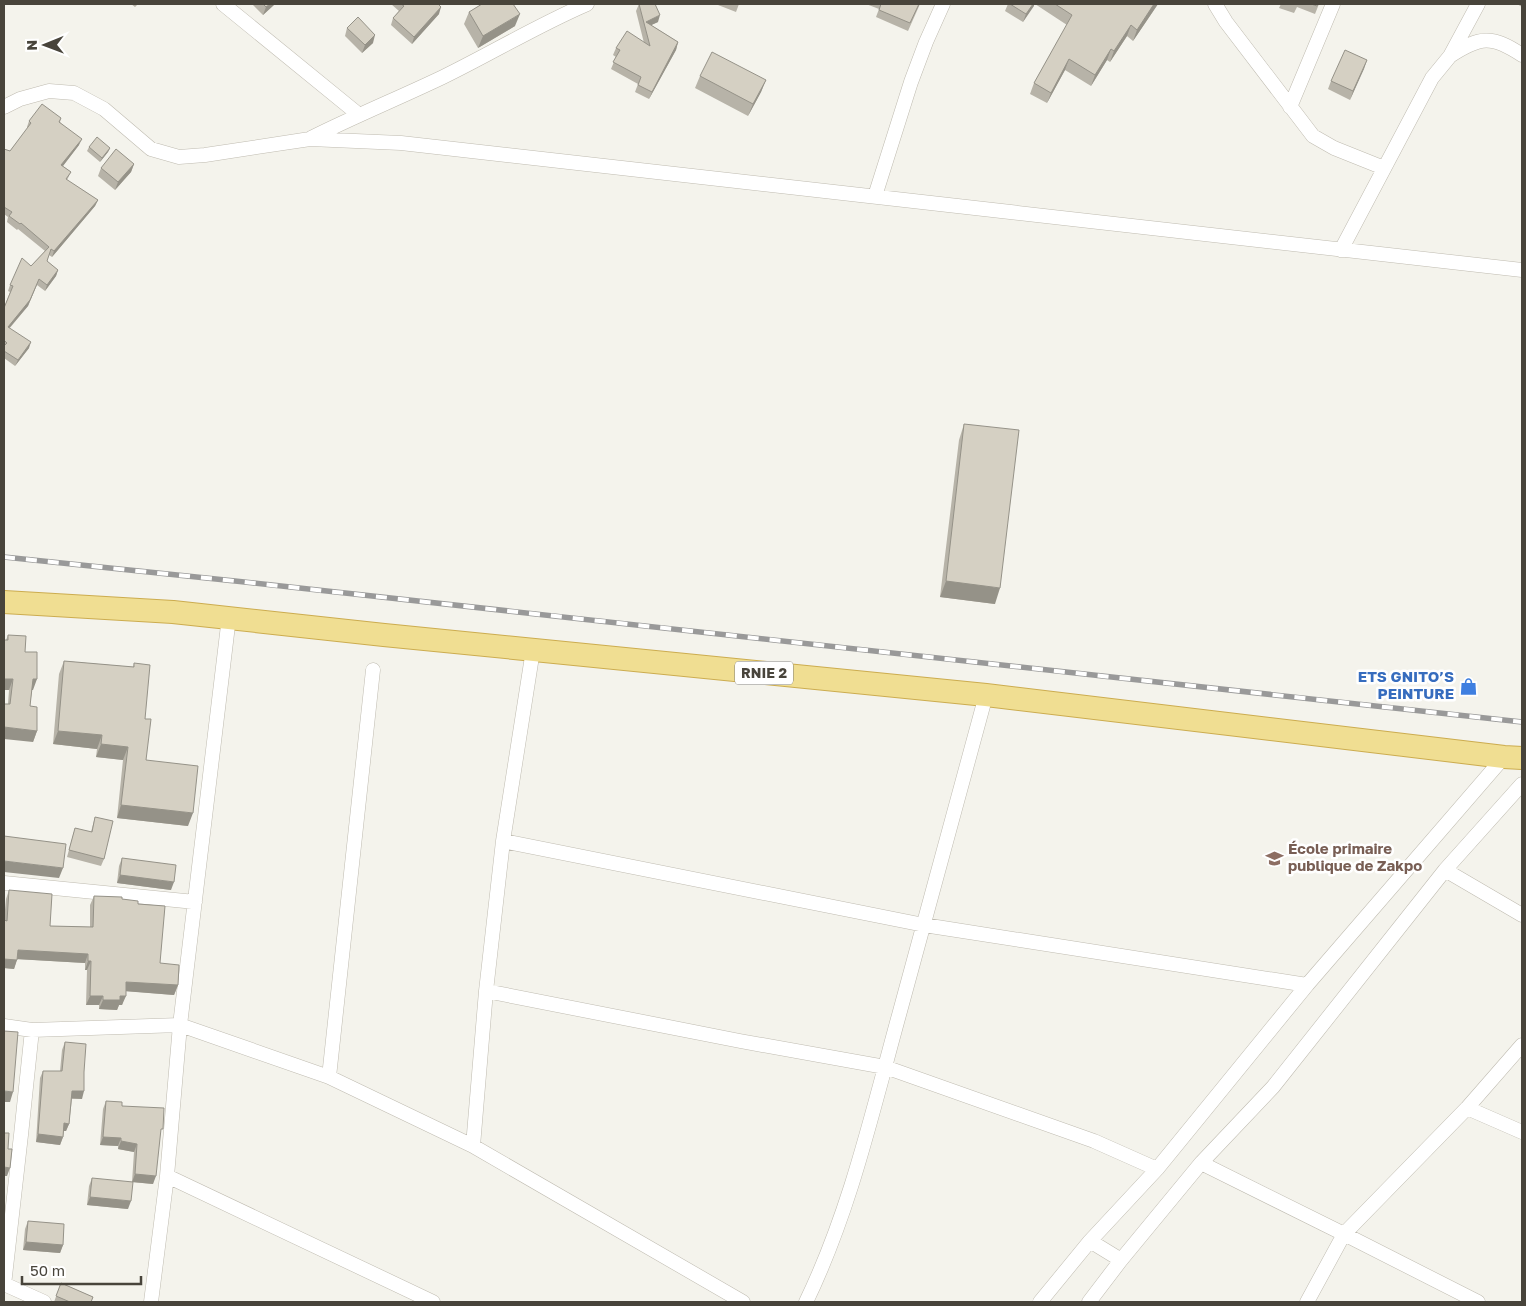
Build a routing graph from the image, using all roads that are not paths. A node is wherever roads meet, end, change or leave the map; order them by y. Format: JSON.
{"nodes":[{"id":1,"x":222,"y":4,"type":"edge"},
{"id":2,"x":587,"y":4,"type":"edge"},
{"id":3,"x":943,"y":4,"type":"edge"},
{"id":4,"x":1215,"y":4,"type":"edge"},
{"id":5,"x":1333,"y":4,"type":"edge"},
{"id":6,"x":1478,"y":4,"type":"edge"},
{"id":7,"x":1522,"y":55,"type":"edge"},
{"id":8,"x":1450,"y":56,"type":"junction"},
{"id":9,"x":4,"y":107,"type":"edge"},
{"id":10,"x":1290,"y":107,"type":"junction"},
{"id":11,"x":358,"y":114,"type":"junction"},
{"id":12,"x":310,"y":139,"type":"junction"},
{"id":13,"x":1384,"y":168,"type":"junction"},
{"id":14,"x":875,"y":196,"type":"junction"},
{"id":15,"x":1341,"y":250,"type":"junction"},
{"id":16,"x":1522,"y":270,"type":"edge"},
{"id":17,"x":4,"y":602,"type":"edge"},
{"id":18,"x":229,"y":617,"type":"junction"},
{"id":19,"x":533,"y":650,"type":"junction"},
{"id":20,"x":373,"y":670,"type":"dead end"},
{"id":21,"x":986,"y":695,"type":"junction"},
{"id":22,"x":1513,"y":757,"type":"edge"},
{"id":23,"x":1522,"y":784,"type":"edge"},
{"id":24,"x":503,"y":841,"type":"junction"},
{"id":25,"x":1445,"y":870,"type":"junction"},
{"id":26,"x":4,"y":883,"type":"edge"},
{"id":27,"x":195,"y":902,"type":"junction"},
{"id":28,"x":1522,"y":915,"type":"edge"},
{"id":29,"x":924,"y":925,"type":"junction"},
{"id":30,"x":1307,"y":985,"type":"junction"},
{"id":31,"x":486,"y":991,"type":"junction"},
{"id":32,"x":4,"y":1026,"type":"edge"},
{"id":33,"x":180,"y":1026,"type":"junction"},
{"id":34,"x":32,"y":1030,"type":"junction"},
{"id":35,"x":1522,"y":1044,"type":"edge"},
{"id":36,"x":885,"y":1067,"type":"junction"},
{"id":37,"x":328,"y":1077,"type":"junction"},
{"id":38,"x":1467,"y":1108,"type":"junction"},
{"id":39,"x":1522,"y":1132,"type":"edge"},
{"id":40,"x":473,"y":1146,"type":"junction"},
{"id":41,"x":1200,"y":1163,"type":"junction"},
{"id":42,"x":1157,"y":1169,"type":"junction"},
{"id":43,"x":167,"y":1176,"type":"junction"},
{"id":44,"x":1344,"y":1234,"type":"junction"},
{"id":45,"x":1090,"y":1241,"type":"junction"},
{"id":46,"x":1121,"y":1260,"type":"junction"},
{"id":47,"x":4,"y":1284,"type":"edge"},
{"id":48,"x":44,"y":1302,"type":"edge"},
{"id":49,"x":150,"y":1302,"type":"edge"},
{"id":50,"x":433,"y":1302,"type":"edge"},
{"id":51,"x":743,"y":1302,"type":"edge"},
{"id":52,"x":806,"y":1302,"type":"edge"},
{"id":53,"x":1040,"y":1302,"type":"edge"},
{"id":54,"x":1088,"y":1302,"type":"edge"},
{"id":55,"x":1308,"y":1302,"type":"edge"},
{"id":56,"x":1478,"y":1302,"type":"edge"}],
"edges":[{"from":1,"to":11,"type":"street"},
{"from":2,"to":11,"type":"street"},
{"from":3,"to":14,"type":"street"},
{"from":4,"to":10,"type":"street"},
{"from":5,"to":10,"type":"street"},
{"from":6,"to":8,"type":"street"},
{"from":7,"to":8,"type":"street"},
{"from":8,"to":13,"type":"street"},
{"from":9,"to":12,"type":"street"},
{"from":10,"to":13,"type":"street"},
{"from":11,"to":12,"type":"street"},
{"from":12,"to":14,"type":"street"},
{"from":13,"to":15,"type":"street"},
{"from":14,"to":15,"type":"street"},
{"from":15,"to":16,"type":"street"},
{"from":17,"to":18,"type":"highway","number":"RNIE 2"},
{"from":18,"to":19,"type":"highway","number":"RNIE 2"},
{"from":18,"to":27,"type":"street"},
{"from":19,"to":21,"type":"highway","number":"RNIE 2"},
{"from":19,"to":24,"type":"street"},
{"from":20,"to":37,"type":"street"},
{"from":21,"to":22,"type":"highway","number":"RNIE 2"},
{"from":21,"to":29,"type":"street"},
{"from":22,"to":30,"type":"street"},
{"from":23,"to":25,"type":"street"},
{"from":24,"to":29,"type":"street"},
{"from":24,"to":31,"type":"street"},
{"from":25,"to":28,"type":"street"},
{"from":25,"to":41,"type":"street"},
{"from":26,"to":27,"type":"street"},
{"from":27,"to":33,"type":"street"},
{"from":29,"to":30,"type":"street"},
{"from":29,"to":36,"type":"street"},
{"from":30,"to":42,"type":"street"},
{"from":31,"to":36,"type":"street"},
{"from":31,"to":40,"type":"street"},
{"from":32,"to":34,"type":"street"},
{"from":33,"to":34,"type":"street"},
{"from":33,"to":37,"type":"street"},
{"from":33,"to":43,"type":"street"},
{"from":34,"to":47,"type":"street"},
{"from":35,"to":38,"type":"street"},
{"from":36,"to":42,"type":"street"},
{"from":36,"to":52,"type":"street"},
{"from":37,"to":40,"type":"street"},
{"from":38,"to":39,"type":"street"},
{"from":38,"to":44,"type":"street"},
{"from":40,"to":51,"type":"street"},
{"from":41,"to":44,"type":"street"},
{"from":41,"to":46,"type":"street"},
{"from":42,"to":45,"type":"street"},
{"from":43,"to":49,"type":"street"},
{"from":43,"to":50,"type":"street"},
{"from":44,"to":55,"type":"street"},
{"from":44,"to":56,"type":"street"},
{"from":45,"to":46,"type":"street"},
{"from":45,"to":53,"type":"street"},
{"from":46,"to":54,"type":"street"},
{"from":47,"to":48,"type":"street"}]}
